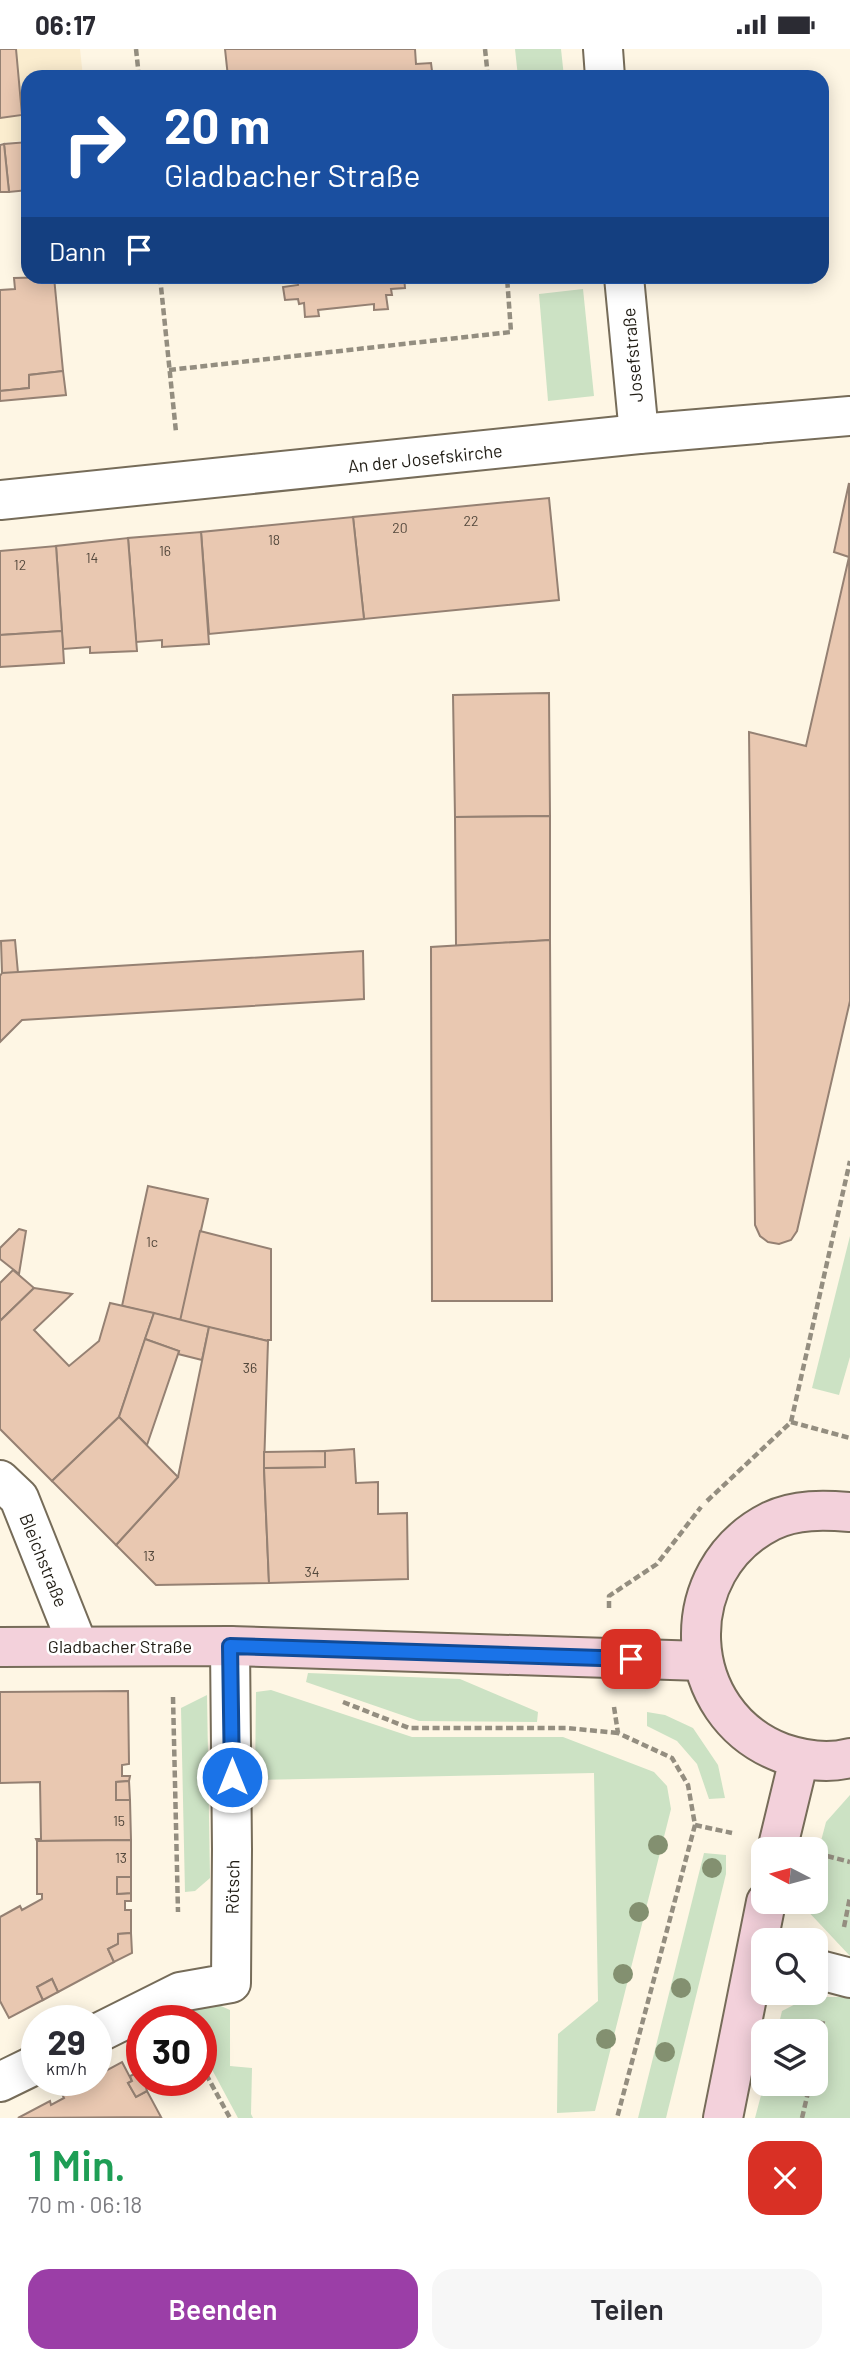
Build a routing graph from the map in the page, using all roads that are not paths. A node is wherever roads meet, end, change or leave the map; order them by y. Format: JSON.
{"nodes":[{"id":1,"x":603,"y":49,"type":"edge"},
{"id":2,"x":605,"y":70,"type":"edge"},
{"id":3,"x":625,"y":284,"type":"edge"},
{"id":4,"x":850,"y":417,"type":"edge"},
{"id":5,"x":639,"y":434,"type":"junction"},
{"id":6,"x":0,"y":500,"type":"edge"},
{"id":7,"x":0,"y":1480,"type":"edge"},
{"id":8,"x":850,"y":1512,"type":"edge"},
{"id":9,"x":230,"y":1646,"type":"junction"},
{"id":10,"x":0,"y":1647,"type":"edge"},
{"id":11,"x":78,"y":1647,"type":"junction"},
{"id":12,"x":702,"y":1661,"type":"junction"},
{"id":13,"x":850,"y":1758,"type":"edge"},
{"id":14,"x":799,"y":1759,"type":"junction"},
{"id":15,"x":780,"y":1837,"type":"edge"},
{"id":16,"x":828,"y":1972,"type":"edge"},
{"id":17,"x":850,"y":1978,"type":"edge"},
{"id":18,"x":751,"y":1993,"type":"edge"},
{"id":19,"x":112,"y":2026,"type":"edge"},
{"id":20,"x":21,"y":2072,"type":"edge"},
{"id":21,"x":0,"y":2082,"type":"edge"},
{"id":22,"x":723,"y":2118,"type":"edge"}],
"edges":[{"from":1,"to":2,"type":"street"},
{"from":3,"to":5,"type":"street","name":"Josefstraße"},
{"from":4,"to":5,"type":"street","name":"An der Josefskirche"},
{"from":5,"to":6,"type":"street","name":"An der Josefskirche"},
{"from":7,"to":11,"type":"street","name":"Bleichstraße"},
{"from":8,"to":12,"type":"main road"},
{"from":9,"to":11,"type":"main road","name":"Gladbacher Straße"},
{"from":9,"to":12,"type":"main road","name":"Gladbacher Straße"},
{"from":9,"to":19,"type":"street","name":"Rötsch"},
{"from":10,"to":11,"type":"main road","name":"Gladbacher Straße"},
{"from":12,"to":14,"type":"main road"},
{"from":13,"to":14,"type":"main road"},
{"from":14,"to":15,"type":"main road"},
{"from":16,"to":17,"type":"street"},
{"from":18,"to":22,"type":"main road"},
{"from":20,"to":21,"type":"street"}]}
